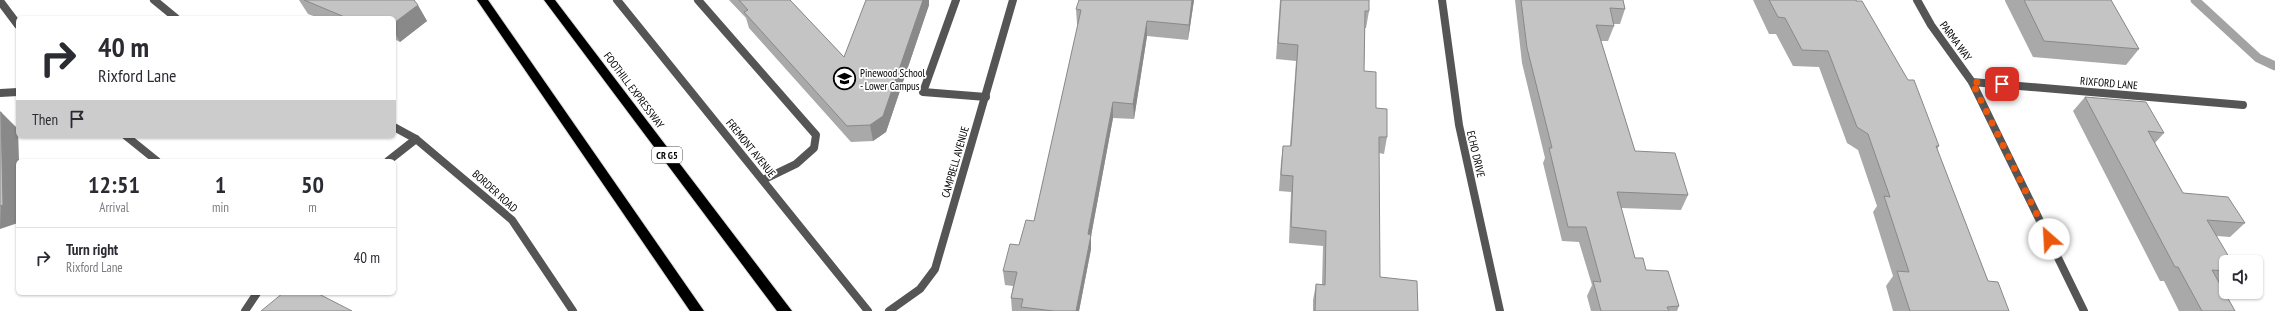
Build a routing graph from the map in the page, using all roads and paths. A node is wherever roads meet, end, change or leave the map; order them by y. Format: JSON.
{"nodes":[{"id":1,"x":154,"y":0,"type":"edge"},
{"id":2,"x":482,"y":0,"type":"edge"},
{"id":3,"x":549,"y":0,"type":"edge"},
{"id":4,"x":617,"y":0,"type":"edge"},
{"id":5,"x":698,"y":0,"type":"edge"},
{"id":6,"x":956,"y":0,"type":"edge"},
{"id":7,"x":1013,"y":0,"type":"edge"},
{"id":8,"x":1442,"y":0,"type":"edge"},
{"id":9,"x":1917,"y":0,"type":"edge"},
{"id":10,"x":0,"y":1,"type":"edge"},
{"id":11,"x":174,"y":16,"type":"edge"},
{"id":12,"x":16,"y":22,"type":"edge"},
{"id":13,"x":1972,"y":82,"type":"junction"},
{"id":14,"x":16,"y":92,"type":"edge"},
{"id":15,"x":0,"y":93,"type":"edge"},
{"id":16,"x":986,"y":98,"type":"junction"},
{"id":17,"x":2243,"y":105,"type":"dead end"},
{"id":18,"x":396,"y":128,"type":"edge"},
{"id":19,"x":128,"y":138,"type":"edge"},
{"id":20,"x":416,"y":139,"type":"junction"},
{"id":21,"x":155,"y":159,"type":"edge"},
{"id":22,"x":391,"y":159,"type":"edge"},
{"id":23,"x":763,"y":180,"type":"junction"},
{"id":24,"x":256,"y":295,"type":"edge"},
{"id":25,"x":245,"y":311,"type":"edge"},
{"id":26,"x":573,"y":311,"type":"edge"},
{"id":27,"x":697,"y":311,"type":"edge"},
{"id":28,"x":785,"y":311,"type":"edge"},
{"id":29,"x":868,"y":311,"type":"edge"},
{"id":30,"x":889,"y":311,"type":"edge"},
{"id":31,"x":1500,"y":311,"type":"edge"},
{"id":32,"x":2084,"y":311,"type":"edge"}],
"edges":[{"from":1,"to":11,"type":"street"},
{"from":2,"to":27,"type":"highway"},
{"from":3,"to":28,"type":"highway","name":"FOOTHILL EXPRESSWAY","number":"CR G5"},
{"from":4,"to":23,"type":"street","name":"FREMONT AVENUE"},
{"from":5,"to":23,"type":"street"},
{"from":6,"to":16,"type":"street"},
{"from":7,"to":16,"type":"street","name":"CAMPBELL AVENUE"},
{"from":8,"to":31,"type":"street","name":"ECHO DRIVE"},
{"from":9,"to":13,"type":"street","name":"PARMA WAY"},
{"from":10,"to":12,"type":"street"},
{"from":13,"to":17,"type":"street","name":"RIXFORD LANE"},
{"from":13,"to":32,"type":"street","name":"PARMA WAY"},
{"from":14,"to":15,"type":"street"},
{"from":16,"to":30,"type":"street","name":"CAMPBELL AVENUE"},
{"from":18,"to":20,"type":"street","name":"BORDER ROAD"},
{"from":19,"to":21,"type":"street"},
{"from":20,"to":22,"type":"street"},
{"from":20,"to":26,"type":"street","name":"BORDER ROAD"},
{"from":23,"to":29,"type":"street","name":"FREMONT AVENUE"},
{"from":24,"to":25,"type":"street"}]}
